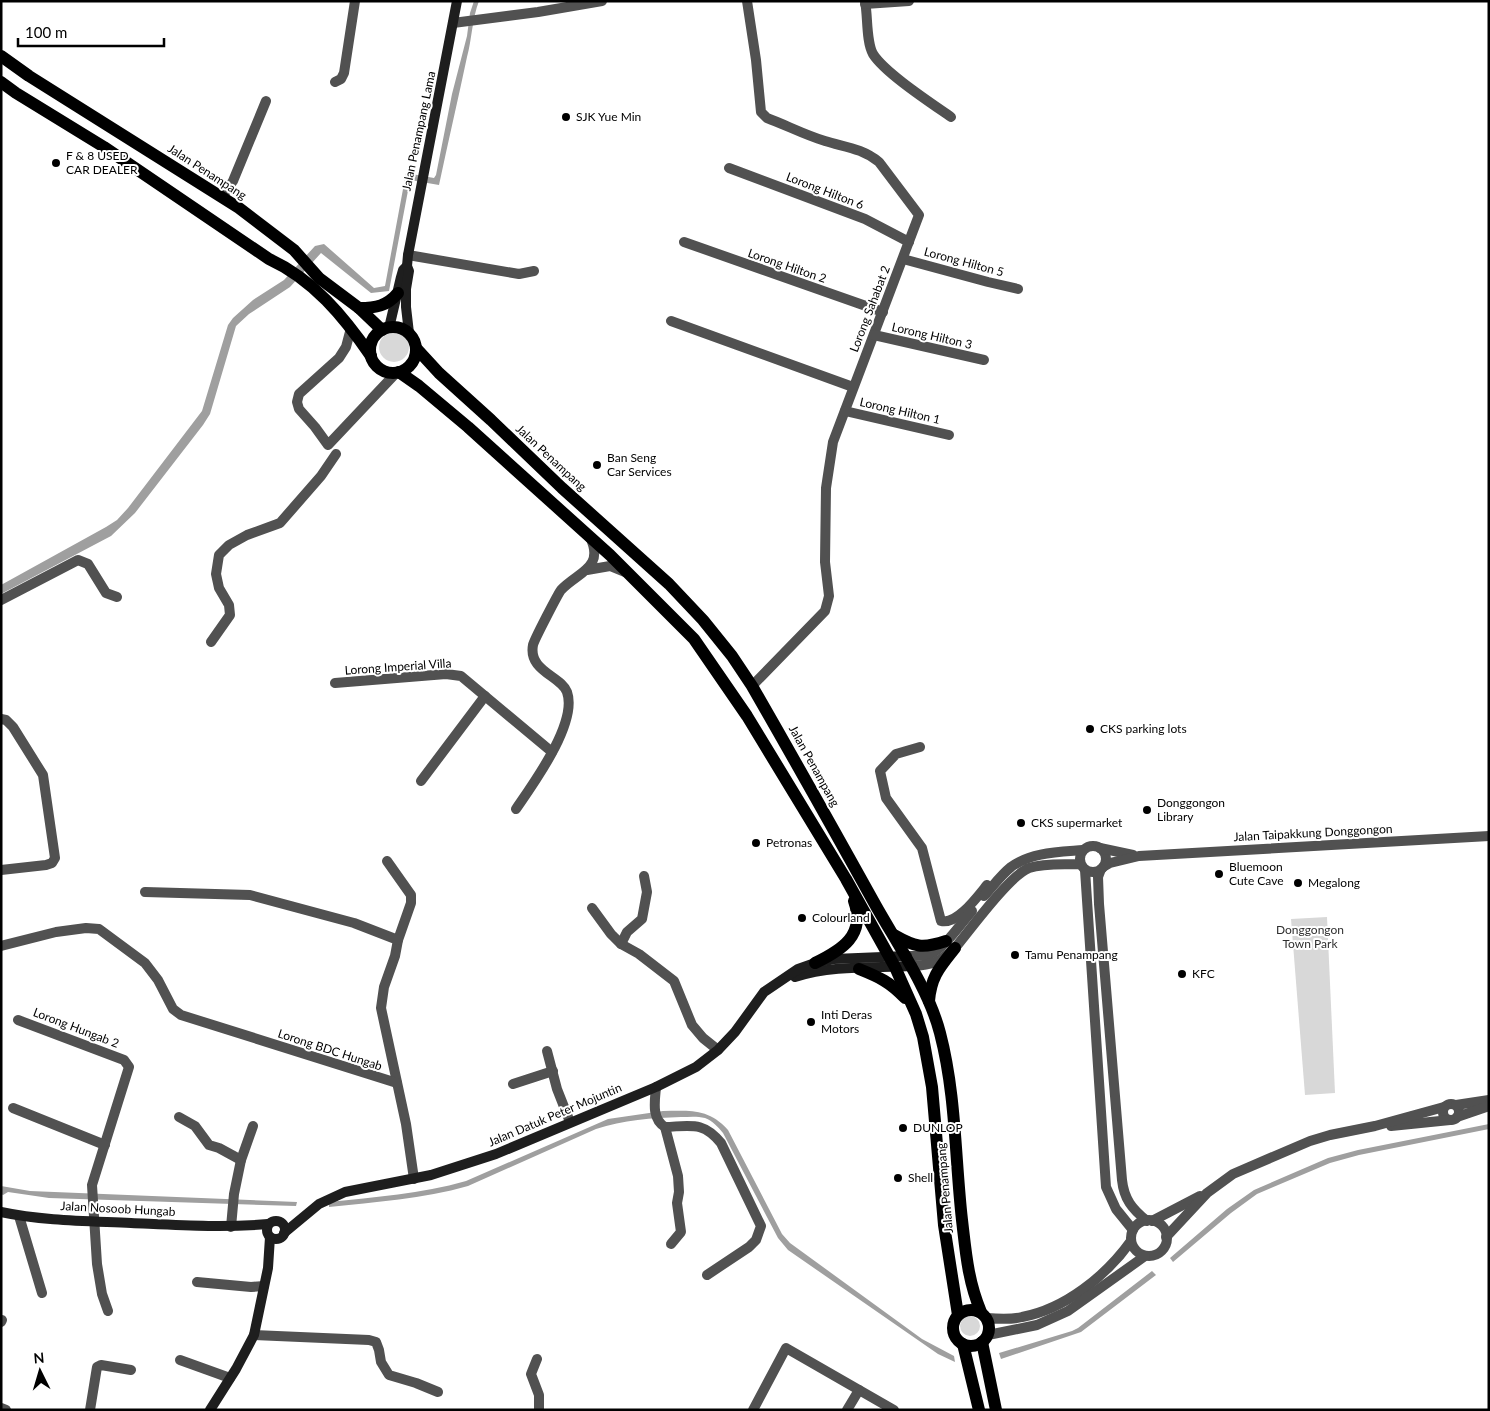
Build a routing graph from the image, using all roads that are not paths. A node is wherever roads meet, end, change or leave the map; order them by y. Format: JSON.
{"nodes":[{"id":1,"x":355,"y":1,"type":"edge"},
{"id":2,"x":457,"y":1,"type":"edge"},
{"id":3,"x":602,"y":1,"type":"edge"},
{"id":4,"x":747,"y":1,"type":"edge"},
{"id":5,"x":909,"y":1,"type":"edge"},
{"id":6,"x":865,"y":3,"type":"edge"},
{"id":7,"x":454,"y":23,"type":"junction"},
{"id":8,"x":1,"y":56,"type":"edge"},
{"id":9,"x":1,"y":82,"type":"edge"},
{"id":10,"x":335,"y":82,"type":"dead end"},
{"id":11,"x":266,"y":101,"type":"dead end"},
{"id":12,"x":951,"y":117,"type":"dead end"},
{"id":13,"x":729,"y":168,"type":"dead end"},
{"id":14,"x":222,"y":197,"type":"junction"},
{"id":15,"x":684,"y":242,"type":"dead end"},
{"id":16,"x":909,"y":242,"type":"junction"},
{"id":17,"x":408,"y":255,"type":"junction"},
{"id":18,"x":903,"y":259,"type":"junction"},
{"id":19,"x":407,"y":266,"type":"junction"},
{"id":20,"x":534,"y":271,"type":"dead end"},
{"id":21,"x":1018,"y":289,"type":"dead end"},
{"id":22,"x":398,"y":293,"type":"junction"},
{"id":23,"x":360,"y":308,"type":"junction"},
{"id":24,"x":883,"y":312,"type":"junction"},
{"id":25,"x":671,"y":321,"type":"dead end"},
{"id":26,"x":352,"y":328,"type":"junction"},
{"id":27,"x":386,"y":329,"type":"junction"},
{"id":28,"x":409,"y":333,"type":"junction"},
{"id":29,"x":874,"y":335,"type":"junction"},
{"id":30,"x":416,"y":348,"type":"junction"},
{"id":31,"x":371,"y":356,"type":"junction"},
{"id":32,"x":984,"y":360,"type":"dead end"},
{"id":33,"x":397,"y":373,"type":"junction"},
{"id":34,"x":853,"y":387,"type":"junction"},
{"id":35,"x":846,"y":411,"type":"junction"},
{"id":36,"x":949,"y":435,"type":"dead end"},
{"id":37,"x":336,"y":454,"type":"dead end"},
{"id":38,"x":590,"y":537,"type":"junction"},
{"id":39,"x":587,"y":570,"type":"junction"},
{"id":40,"x":628,"y":573,"type":"junction"},
{"id":41,"x":117,"y":597,"type":"dead end"},
{"id":42,"x":1,"y":600,"type":"edge"},
{"id":43,"x":211,"y":642,"type":"dead end"},
{"id":44,"x":335,"y":683,"type":"dead end"},
{"id":45,"x":752,"y":686,"type":"junction"},
{"id":46,"x":485,"y":696,"type":"junction"},
{"id":47,"x":1,"y":719,"type":"edge"},
{"id":48,"x":920,"y":747,"type":"dead end"},
{"id":49,"x":552,"y":752,"type":"junction"},
{"id":50,"x":421,"y":781,"type":"dead end"},
{"id":51,"x":516,"y":809,"type":"dead end"},
{"id":52,"x":1489,"y":836,"type":"edge"},
{"id":53,"x":1100,"y":848,"type":"junction"},
{"id":54,"x":1083,"y":850,"type":"junction"},
{"id":55,"x":1062,"y":852,"type":"junction"},
{"id":56,"x":1139,"y":856,"type":"junction"},
{"id":57,"x":387,"y":860,"type":"dead end"},
{"id":58,"x":1083,"y":867,"type":"junction"},
{"id":59,"x":1102,"y":868,"type":"junction"},
{"id":60,"x":1,"y":870,"type":"edge"},
{"id":61,"x":644,"y":876,"type":"dead end"},
{"id":62,"x":846,"y":879,"type":"junction"},
{"id":63,"x":986,"y":885,"type":"dead end"},
{"id":64,"x":145,"y":892,"type":"dead end"},
{"id":65,"x":592,"y":908,"type":"dead end"},
{"id":66,"x":870,"y":922,"type":"junction"},
{"id":67,"x":889,"y":926,"type":"junction"},
{"id":68,"x":878,"y":935,"type":"junction"},
{"id":69,"x":398,"y":940,"type":"junction"},
{"id":70,"x":621,"y":944,"type":"junction"},
{"id":71,"x":950,"y":945,"type":"junction"},
{"id":72,"x":1,"y":946,"type":"edge"},
{"id":73,"x":909,"y":961,"type":"junction"},
{"id":74,"x":893,"y":962,"type":"junction"},
{"id":75,"x":815,"y":963,"type":"junction"},
{"id":76,"x":859,"y":968,"type":"junction"},
{"id":77,"x":775,"y":984,"type":"junction"},
{"id":78,"x":928,"y":1002,"type":"junction"},
{"id":79,"x":910,"y":1004,"type":"junction"},
{"id":80,"x":18,"y":1020,"type":"dead end"},
{"id":81,"x":718,"y":1050,"type":"junction"},
{"id":82,"x":548,"y":1051,"type":"dead end"},
{"id":83,"x":553,"y":1071,"type":"junction"},
{"id":84,"x":397,"y":1083,"type":"junction"},
{"id":85,"x":513,"y":1084,"type":"dead end"},
{"id":86,"x":656,"y":1086,"type":"junction"},
{"id":87,"x":1489,"y":1100,"type":"edge"},
{"id":88,"x":1456,"y":1105,"type":"junction"},
{"id":89,"x":1489,"y":1106,"type":"edge"},
{"id":90,"x":1444,"y":1107,"type":"junction"},
{"id":91,"x":14,"y":1108,"type":"dead end"},
{"id":92,"x":180,"y":1117,"type":"dead end"},
{"id":93,"x":1453,"y":1118,"type":"junction"},
{"id":94,"x":659,"y":1119,"type":"junction"},
{"id":95,"x":570,"y":1122,"type":"junction"},
{"id":96,"x":253,"y":1126,"type":"dead end"},
{"id":97,"x":1375,"y":1126,"type":"junction"},
{"id":98,"x":105,"y":1145,"type":"junction"},
{"id":99,"x":241,"y":1160,"type":"junction"},
{"id":100,"x":414,"y":1179,"type":"junction"},
{"id":101,"x":1207,"y":1193,"type":"junction"},
{"id":102,"x":310,"y":1210,"type":"junction"},
{"id":103,"x":1,"y":1212,"type":"edge"},
{"id":104,"x":19,"y":1216,"type":"junction"},
{"id":105,"x":93,"y":1216,"type":"junction"},
{"id":106,"x":1150,"y":1221,"type":"junction"},
{"id":107,"x":233,"y":1227,"type":"junction"},
{"id":108,"x":1133,"y":1230,"type":"junction"},
{"id":109,"x":274,"y":1233,"type":"junction"},
{"id":110,"x":1166,"y":1237,"type":"junction"},
{"id":111,"x":1131,"y":1240,"type":"junction"},
{"id":112,"x":671,"y":1244,"type":"dead end"},
{"id":113,"x":1145,"y":1256,"type":"junction"},
{"id":114,"x":707,"y":1275,"type":"dead end"},
{"id":115,"x":197,"y":1282,"type":"dead end"},
{"id":116,"x":264,"y":1286,"type":"junction"},
{"id":117,"x":42,"y":1293,"type":"dead end"},
{"id":118,"x":108,"y":1311,"type":"dead end"},
{"id":119,"x":958,"y":1314,"type":"junction"},
{"id":120,"x":984,"y":1315,"type":"junction"},
{"id":121,"x":254,"y":1335,"type":"junction"},
{"id":122,"x":985,"y":1338,"type":"junction"},
{"id":123,"x":963,"y":1344,"type":"junction"},
{"id":124,"x":537,"y":1359,"type":"dead end"},
{"id":125,"x":180,"y":1360,"type":"dead end"},
{"id":126,"x":131,"y":1370,"type":"dead end"},
{"id":127,"x":230,"y":1378,"type":"junction"},
{"id":128,"x":859,"y":1390,"type":"junction"},
{"id":129,"x":438,"y":1392,"type":"dead end"},
{"id":130,"x":1,"y":1408,"type":"edge"},
{"id":131,"x":6,"y":1410,"type":"edge"},
{"id":132,"x":90,"y":1410,"type":"edge"},
{"id":133,"x":210,"y":1410,"type":"edge"},
{"id":134,"x":539,"y":1410,"type":"edge"},
{"id":135,"x":753,"y":1410,"type":"edge"},
{"id":136,"x":847,"y":1410,"type":"edge"},
{"id":137,"x":894,"y":1410,"type":"edge"},
{"id":138,"x":979,"y":1410,"type":"edge"},
{"id":139,"x":996,"y":1410,"type":"edge"}],
"edges":[{"from":1,"to":10,"type":"street"},
{"from":2,"to":7,"type":"main road","name":"Jalan Penampang Lama"},
{"from":3,"to":7,"type":"street"},
{"from":4,"to":16,"type":"street","name":"Lorong Sahabat 2"},
{"from":5,"to":6,"type":"street"},
{"from":6,"to":12,"type":"street"},
{"from":7,"to":17,"type":"main road","name":"Jalan Penampang Lama"},
{"from":8,"to":14,"type":"main road","name":"Jalan Penampang"},
{"from":9,"to":26,"type":"main road"},
{"from":11,"to":14,"type":"street"},
{"from":13,"to":16,"type":"street","name":"Lorong Hilton 6"},
{"from":14,"to":23,"type":"main road","name":"Jalan Penampang"},
{"from":15,"to":24,"type":"street","name":"Lorong Hilton 2"},
{"from":16,"to":18,"type":"street","name":"Lorong Sahabat 2"},
{"from":17,"to":19,"type":"main road","name":"Jalan Penampang Lama"},
{"from":17,"to":20,"type":"street"},
{"from":18,"to":21,"type":"street","name":"Lorong Hilton 5"},
{"from":18,"to":24,"type":"street","name":"Lorong Sahabat 2"},
{"from":19,"to":22,"type":"main road","name":"Jalan Penampang Lama"},
{"from":19,"to":28,"type":"main road","name":"Jalan Penampang Lama"},
{"from":22,"to":23,"type":"main road"},
{"from":22,"to":27,"type":"main road","name":"Jalan Penampang Lama"},
{"from":23,"to":27,"type":"main road","name":"Jalan Penampang"},
{"from":24,"to":29,"type":"street","name":"Lorong Sahabat 2"},
{"from":25,"to":34,"type":"street"},
{"from":26,"to":31,"type":"main road"},
{"from":26,"to":33,"type":"street"},
{"from":27,"to":28,"type":"main road"},
{"from":27,"to":31,"type":"main road"},
{"from":28,"to":30,"type":"main road"},
{"from":29,"to":32,"type":"street","name":"Lorong Hilton 3"},
{"from":29,"to":34,"type":"street","name":"Lorong Sahabat 2"},
{"from":30,"to":33,"type":"main road"},
{"from":30,"to":45,"type":"main road","name":"Jalan Penampang"},
{"from":31,"to":33,"type":"main road"},
{"from":33,"to":38,"type":"main road","name":"Jalan Penampang"},
{"from":34,"to":35,"type":"street","name":"Lorong Sahabat 2"},
{"from":35,"to":36,"type":"street","name":"Lorong Hilton 1"},
{"from":35,"to":45,"type":"street","name":"Lorong Sahabat 2"},
{"from":37,"to":43,"type":"street"},
{"from":38,"to":39,"type":"street"},
{"from":38,"to":40,"type":"main road","name":"Jalan Penampang"},
{"from":39,"to":40,"type":"street"},
{"from":39,"to":49,"type":"street"},
{"from":40,"to":62,"type":"main road","name":"Jalan Penampang"},
{"from":41,"to":42,"type":"street"},
{"from":44,"to":46,"type":"street","name":"Lorong Imperial Villa"},
{"from":45,"to":67,"type":"main road","name":"Jalan Penampang"},
{"from":46,"to":49,"type":"street","name":"Lorong Imperial Villa"},
{"from":46,"to":50,"type":"street"},
{"from":47,"to":60,"type":"street"},
{"from":48,"to":63,"type":"street"},
{"from":49,"to":51,"type":"street"},
{"from":52,"to":56,"type":"street","name":"Jalan Taipakkung Donggongon"},
{"from":53,"to":54,"type":"street"},
{"from":53,"to":56,"type":"street","name":"Jalan Taipakkung Donggongon"},
{"from":53,"to":59,"type":"street"},
{"from":54,"to":55,"type":"street"},
{"from":54,"to":58,"type":"street"},
{"from":55,"to":58,"type":"street"},
{"from":55,"to":71,"type":"street"},
{"from":56,"to":59,"type":"street","name":"Jalan Taipakkung Donggongon"},
{"from":57,"to":69,"type":"street"},
{"from":58,"to":59,"type":"street"},
{"from":58,"to":71,"type":"street"},
{"from":58,"to":108,"type":"street"},
{"from":59,"to":106,"type":"street"},
{"from":61,"to":70,"type":"street"},
{"from":62,"to":66,"type":"main road","name":"Jalan Penampang"},
{"from":62,"to":75,"type":"main road"},
{"from":64,"to":69,"type":"street"},
{"from":65,"to":70,"type":"street"},
{"from":66,"to":67,"type":"main road"},
{"from":66,"to":68,"type":"main road","name":"Jalan Penampang"},
{"from":67,"to":68,"type":"main road"},
{"from":67,"to":71,"type":"main road"},
{"from":67,"to":73,"type":"main road","name":"Jalan Penampang"},
{"from":68,"to":74,"type":"main road","name":"Jalan Penampang"},
{"from":69,"to":84,"type":"street"},
{"from":70,"to":81,"type":"street"},
{"from":71,"to":73,"type":"street"},
{"from":71,"to":78,"type":"main road"},
{"from":72,"to":84,"type":"street","name":"Lorong BDC Hungab"},
{"from":73,"to":74,"type":"main road","name":"Jalan Datuk Peter Mojuntin"},
{"from":73,"to":78,"type":"main road","name":"Jalan Penampang"},
{"from":74,"to":75,"type":"main road","name":"Jalan Datuk Peter Mojuntin"},
{"from":74,"to":76,"type":"main road","name":"Jalan Datuk Peter Mojuntin"},
{"from":74,"to":79,"type":"main road","name":"Jalan Penampang"},
{"from":75,"to":77,"type":"main road","name":"Jalan Datuk Peter Mojuntin"},
{"from":76,"to":77,"type":"main road","name":"Jalan Datuk Peter Mojuntin"},
{"from":76,"to":79,"type":"main road"},
{"from":77,"to":81,"type":"main road","name":"Jalan Datuk Peter Mojuntin"},
{"from":78,"to":120,"type":"main road","name":"Jalan Penampang"},
{"from":79,"to":119,"type":"main road","name":"Jalan Penampang"},
{"from":80,"to":98,"type":"street","name":"Lorong Hungab 2"},
{"from":81,"to":86,"type":"main road","name":"Jalan Datuk Peter Mojuntin"},
{"from":82,"to":83,"type":"street"},
{"from":83,"to":85,"type":"street"},
{"from":83,"to":95,"type":"street"},
{"from":84,"to":100,"type":"street"},
{"from":86,"to":94,"type":"street"},
{"from":86,"to":95,"type":"main road","name":"Jalan Datuk Peter Mojuntin"},
{"from":87,"to":88,"type":"street"},
{"from":88,"to":90,"type":"street"},
{"from":88,"to":93,"type":"street"},
{"from":89,"to":93,"type":"street"},
{"from":90,"to":93,"type":"street"},
{"from":90,"to":97,"type":"street"},
{"from":91,"to":98,"type":"street"},
{"from":92,"to":99,"type":"street"},
{"from":93,"to":97,"type":"street"},
{"from":94,"to":112,"type":"street"},
{"from":94,"to":114,"type":"street"},
{"from":95,"to":100,"type":"main road","name":"Jalan Datuk Peter Mojuntin"},
{"from":96,"to":99,"type":"street"},
{"from":97,"to":101,"type":"street"},
{"from":98,"to":105,"type":"street"},
{"from":99,"to":107,"type":"street"},
{"from":100,"to":102,"type":"main road","name":"Jalan Datuk Peter Mojuntin"},
{"from":101,"to":106,"type":"street"},
{"from":101,"to":110,"type":"street"},
{"from":102,"to":109,"type":"main road","name":"Jalan Datuk Peter Mojuntin"},
{"from":102,"to":109,"type":"main road","name":"Jalan Datuk Peter Mojuntin"},
{"from":103,"to":104,"type":"main road","name":"Jalan Nosoob Hungab"},
{"from":104,"to":105,"type":"main road","name":"Jalan Nosoob Hungab"},
{"from":104,"to":117,"type":"street"},
{"from":105,"to":107,"type":"main road","name":"Jalan Nosoob Hungab"},
{"from":105,"to":118,"type":"street"},
{"from":106,"to":108,"type":"street"},
{"from":106,"to":110,"type":"street"},
{"from":107,"to":109,"type":"main road","name":"Jalan Nosoob Hungab"},
{"from":108,"to":111,"type":"street"},
{"from":109,"to":116,"type":"main road","name":"Jalan Datuk Peter Mojuntin"},
{"from":110,"to":113,"type":"street"},
{"from":111,"to":113,"type":"street"},
{"from":111,"to":120,"type":"street"},
{"from":113,"to":122,"type":"street"},
{"from":115,"to":116,"type":"street"},
{"from":116,"to":121,"type":"main road","name":"Jalan Datuk Peter Mojuntin"},
{"from":119,"to":120,"type":"main road"},
{"from":119,"to":123,"type":"main road"},
{"from":120,"to":122,"type":"main road"},
{"from":121,"to":127,"type":"main road","name":"Jalan Datuk Peter Mojuntin"},
{"from":121,"to":129,"type":"street"},
{"from":122,"to":123,"type":"main road"},
{"from":122,"to":139,"type":"main road"},
{"from":123,"to":138,"type":"main road"},
{"from":124,"to":134,"type":"street"},
{"from":125,"to":127,"type":"street"},
{"from":126,"to":132,"type":"street"},
{"from":127,"to":133,"type":"main road","name":"Jalan Datuk Peter Mojuntin"},
{"from":128,"to":135,"type":"street"},
{"from":128,"to":136,"type":"street"},
{"from":128,"to":137,"type":"street"},
{"from":130,"to":131,"type":"street"}]}
